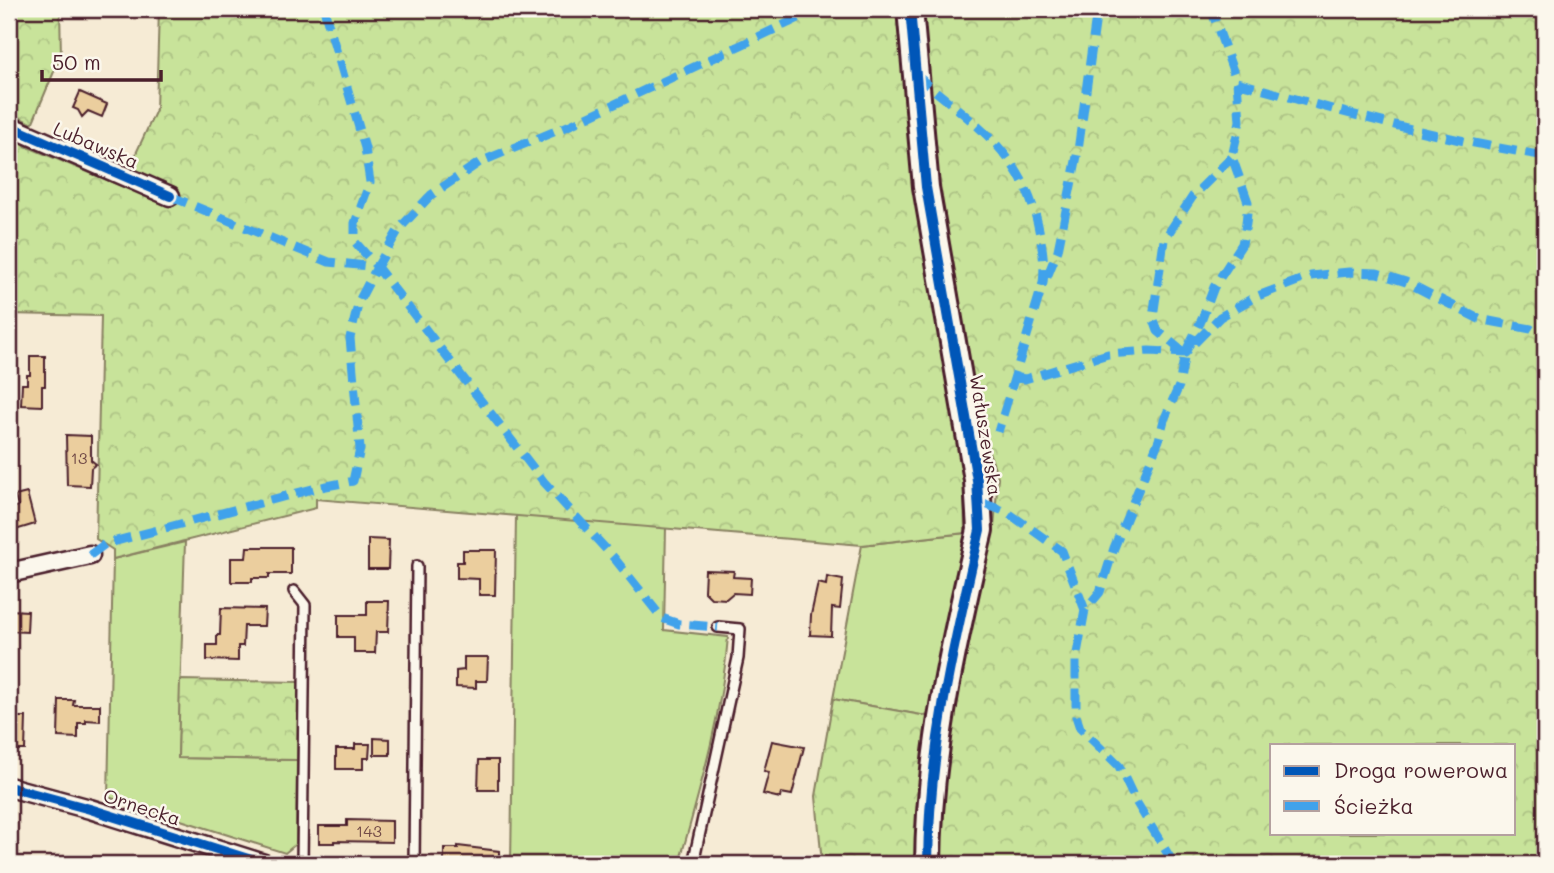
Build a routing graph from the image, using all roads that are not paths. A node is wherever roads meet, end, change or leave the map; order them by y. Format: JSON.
{"nodes":[{"id":1,"x":910,"y":9,"type":"edge"},
{"id":2,"x":9,"y":126,"type":"edge"},
{"id":3,"x":170,"y":196,"type":"dead end"},
{"id":4,"x":90,"y":555,"type":"dead end"},
{"id":5,"x":417,"y":566,"type":"dead end"},
{"id":6,"x":9,"y":573,"type":"edge"},
{"id":7,"x":294,"y":591,"type":"dead end"},
{"id":8,"x":718,"y":627,"type":"dead end"},
{"id":9,"x":9,"y":787,"type":"edge"},
{"id":10,"x":264,"y":864,"type":"edge"},
{"id":11,"x":302,"y":864,"type":"edge"},
{"id":12,"x":414,"y":864,"type":"edge"},
{"id":13,"x":693,"y":864,"type":"edge"},
{"id":14,"x":928,"y":864,"type":"edge"}],
"edges":[{"from":1,"to":14,"type":"street","name":"Wałuszewska"},
{"from":2,"to":3,"type":"street","name":"Lubawska"},
{"from":4,"to":6,"type":"street"},
{"from":5,"to":12,"type":"lane"},
{"from":7,"to":11,"type":"lane"},
{"from":8,"to":13,"type":"lane"},
{"from":9,"to":10,"type":"street","name":"Ornecka"}]}
